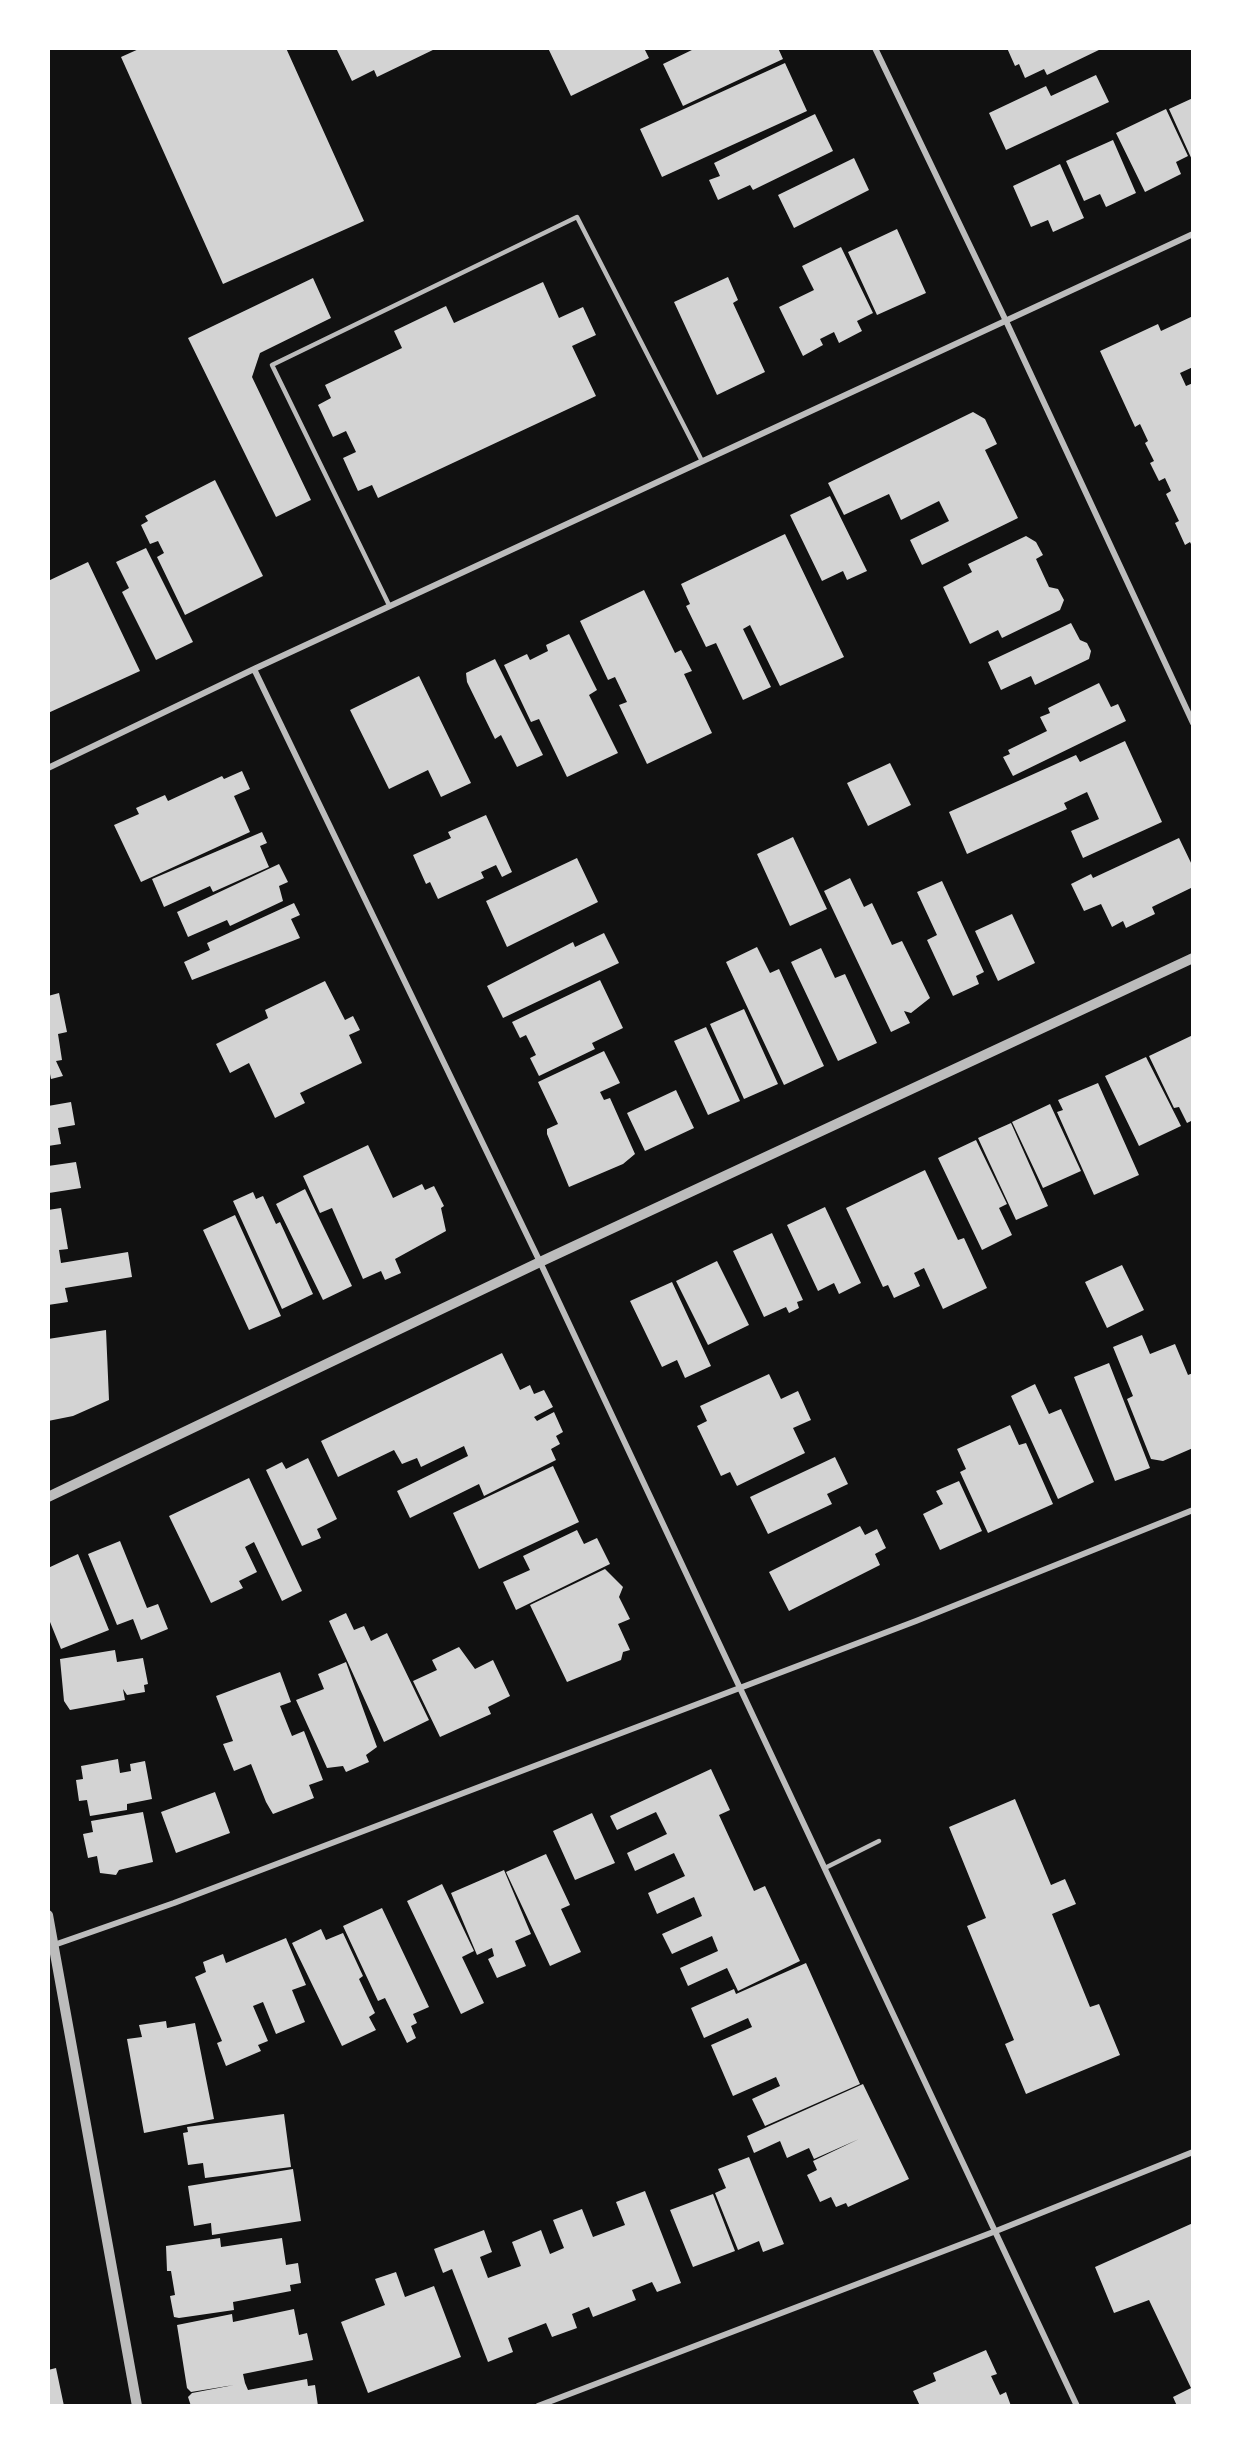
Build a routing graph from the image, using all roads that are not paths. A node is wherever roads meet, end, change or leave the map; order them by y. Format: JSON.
{"nodes":[{"id":1,"x":875,"y":48,"type":"edge"},
{"id":2,"x":1193,"y":234,"type":"edge"},
{"id":3,"x":1006,"y":321,"type":"junction"},
{"id":4,"x":702,"y":461,"type":"junction"},
{"id":5,"x":389,"y":605,"type":"junction"},
{"id":6,"x":254,"y":669,"type":"junction"},
{"id":7,"x":1193,"y":723,"type":"edge"},
{"id":8,"x":48,"y":768,"type":"edge"},
{"id":9,"x":1193,"y":958,"type":"edge"},
{"id":10,"x":540,"y":1262,"type":"junction"},
{"id":11,"x":48,"y":1497,"type":"edge"},
{"id":12,"x":1193,"y":1510,"type":"edge"},
{"id":13,"x":739,"y":1687,"type":"junction"},
{"id":14,"x":879,"y":1841,"type":"dead end"},
{"id":15,"x":825,"y":1868,"type":"junction"},
{"id":16,"x":48,"y":1915,"type":"edge"},
{"id":17,"x":54,"y":1945,"type":"junction"},
{"id":18,"x":1193,"y":2152,"type":"edge"},
{"id":19,"x":996,"y":2230,"type":"junction"},
{"id":20,"x":137,"y":2406,"type":"edge"},
{"id":21,"x":538,"y":2406,"type":"edge"},
{"id":22,"x":1077,"y":2406,"type":"edge"}],
"edges":[{"from":1,"to":3,"type":"street"},
{"from":2,"to":3,"type":"street"},
{"from":3,"to":4,"type":"street"},
{"from":3,"to":7,"type":"street"},
{"from":4,"to":5,"type":"street"},
{"from":4,"to":5,"type":"lane"},
{"from":5,"to":6,"type":"street"},
{"from":6,"to":8,"type":"street"},
{"from":6,"to":10,"type":"street"},
{"from":9,"to":10,"type":"street"},
{"from":10,"to":11,"type":"street"},
{"from":10,"to":13,"type":"street"},
{"from":12,"to":13,"type":"street"},
{"from":13,"to":15,"type":"street"},
{"from":13,"to":17,"type":"street"},
{"from":14,"to":15,"type":"lane"},
{"from":15,"to":19,"type":"street"},
{"from":16,"to":17,"type":"street"},
{"from":17,"to":20,"type":"street"},
{"from":18,"to":19,"type":"street"},
{"from":19,"to":21,"type":"street"},
{"from":19,"to":22,"type":"street"}]}
